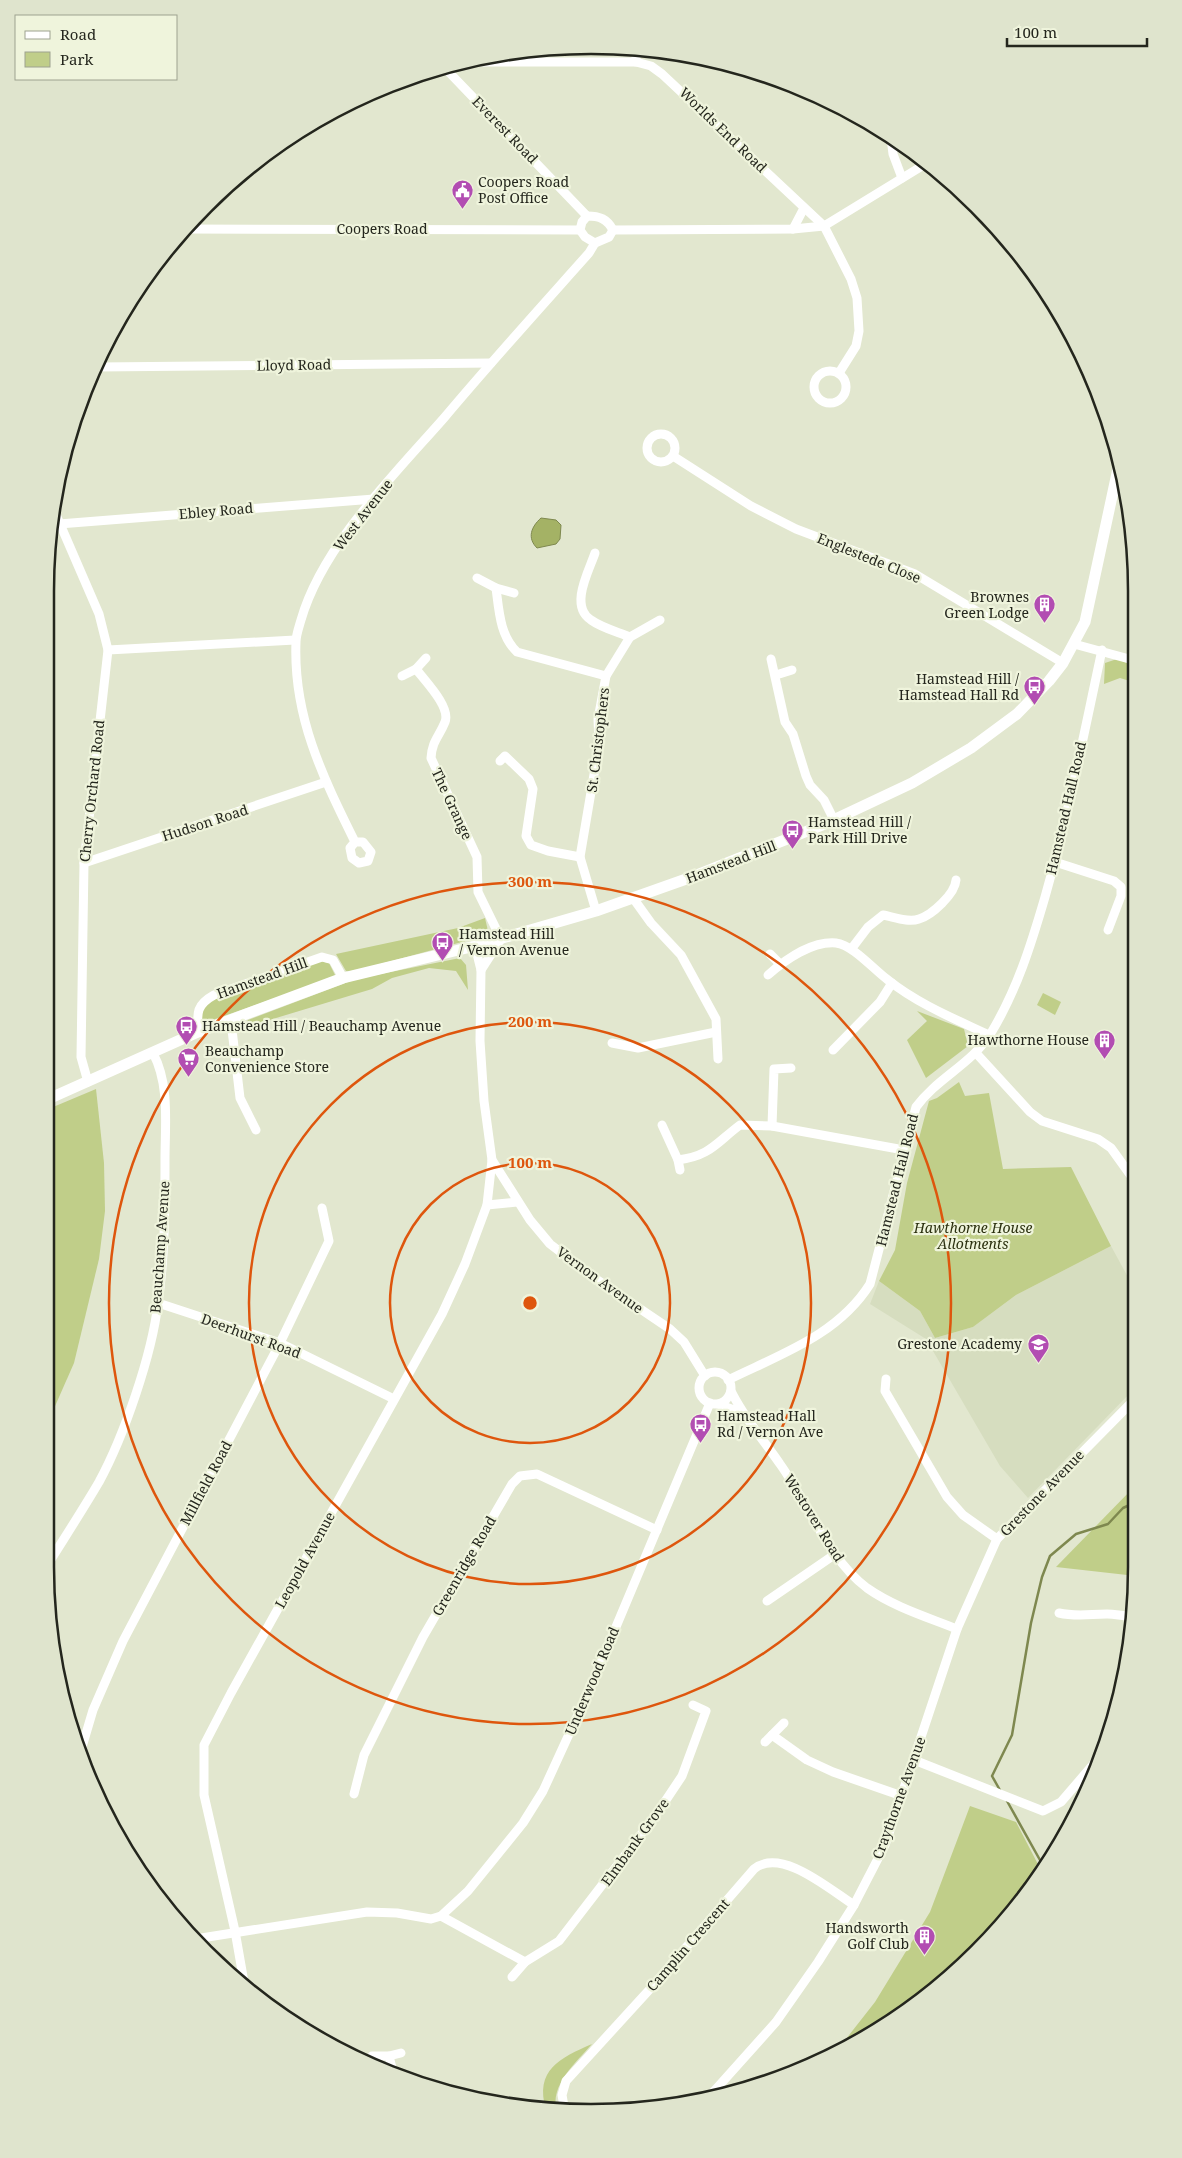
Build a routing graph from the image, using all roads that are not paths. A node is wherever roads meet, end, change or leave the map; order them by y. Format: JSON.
{"nodes":[{"id":1,"x":636,"y":56,"type":"edge"},
{"id":2,"x":535,"y":57,"type":"edge"},
{"id":3,"x":501,"y":61,"type":"edge"},
{"id":4,"x":537,"y":61,"type":"junction"},
{"id":5,"x":636,"y":62,"type":"junction"},
{"id":6,"x":449,"y":73,"type":"edge"},
{"id":7,"x":892,"y":146,"type":"edge"},
{"id":8,"x":920,"y":167,"type":"edge"},
{"id":9,"x":902,"y":178,"type":"junction"},
{"id":10,"x":804,"y":208,"type":"junction"},
{"id":11,"x":587,"y":216,"type":"junction"},
{"id":12,"x":824,"y":226,"type":"junction"},
{"id":13,"x":195,"y":228,"type":"edge"},
{"id":14,"x":793,"y":229,"type":"junction"},
{"id":15,"x":580,"y":230,"type":"junction"},
{"id":16,"x":613,"y":230,"type":"junction"},
{"id":17,"x":595,"y":243,"type":"junction"},
{"id":18,"x":491,"y":363,"type":"junction"},
{"id":19,"x":103,"y":367,"type":"edge"},
{"id":20,"x":839,"y":373,"type":"dead end"},
{"id":21,"x":673,"y":456,"type":"dead end"},
{"id":22,"x":1116,"y":478,"type":"edge"},
{"id":23,"x":374,"y":499,"type":"junction"},
{"id":24,"x":58,"y":521,"type":"edge"},
{"id":25,"x":59,"y":524,"type":"junction"},
{"id":26,"x":595,"y":553,"type":"dead end"},
{"id":27,"x":477,"y":578,"type":"dead end"},
{"id":28,"x":496,"y":588,"type":"junction"},
{"id":29,"x":514,"y":593,"type":"dead end"},
{"id":30,"x":660,"y":620,"type":"dead end"},
{"id":31,"x":630,"y":637,"type":"junction"},
{"id":32,"x":296,"y":640,"type":"junction"},
{"id":33,"x":1074,"y":644,"type":"junction"},
{"id":34,"x":108,"y":650,"type":"junction"},
{"id":35,"x":1102,"y":650,"type":"junction"},
{"id":36,"x":426,"y":658,"type":"dead end"},
{"id":37,"x":771,"y":658,"type":"dead end"},
{"id":38,"x":1128,"y":658,"type":"edge"},
{"id":39,"x":1063,"y":663,"type":"junction"},
{"id":40,"x":416,"y":669,"type":"junction"},
{"id":41,"x":792,"y":670,"type":"dead end"},
{"id":42,"x":776,"y":675,"type":"junction"},
{"id":43,"x":402,"y":676,"type":"dead end"},
{"id":44,"x":606,"y":676,"type":"junction"},
{"id":45,"x":500,"y":761,"type":"dead end"},
{"id":46,"x":326,"y":782,"type":"junction"},
{"id":47,"x":834,"y":820,"type":"junction"},
{"id":48,"x":355,"y":842,"type":"dead end"},
{"id":49,"x":580,"y":858,"type":"junction"},
{"id":50,"x":1055,"y":862,"type":"junction"},
{"id":51,"x":84,"y":863,"type":"junction"},
{"id":52,"x":956,"y":880,"type":"dead end"},
{"id":53,"x":633,"y":898,"type":"junction"},
{"id":54,"x":596,"y":911,"type":"junction"},
{"id":55,"x":1108,"y":930,"type":"dead end"},
{"id":56,"x":501,"y":938,"type":"junction"},
{"id":57,"x":475,"y":946,"type":"junction"},
{"id":58,"x":852,"y":948,"type":"junction"},
{"id":59,"x":770,"y":954,"type":"dead end"},
{"id":60,"x":780,"y":964,"type":"junction"},
{"id":61,"x":481,"y":970,"type":"junction"},
{"id":62,"x":768,"y":975,"type":"dead end"},
{"id":63,"x":343,"y":978,"type":"junction"},
{"id":64,"x":892,"y":983,"type":"junction"},
{"id":65,"x":231,"y":1021,"type":"junction"},
{"id":66,"x":198,"y":1032,"type":"junction"},
{"id":67,"x":716,"y":1032,"type":"junction"},
{"id":68,"x":989,"y":1035,"type":"junction"},
{"id":69,"x":839,"y":1042,"type":"junction"},
{"id":70,"x":612,"y":1043,"type":"dead end"},
{"id":71,"x":847,"y":1049,"type":"dead end"},
{"id":72,"x":833,"y":1050,"type":"dead end"},
{"id":73,"x":153,"y":1053,"type":"junction"},
{"id":74,"x":976,"y":1053,"type":"junction"},
{"id":75,"x":718,"y":1059,"type":"dead end"},
{"id":76,"x":790,"y":1068,"type":"dead end"},
{"id":77,"x":88,"y":1082,"type":"junction"},
{"id":78,"x":54,"y":1097,"type":"edge"},
{"id":79,"x":662,"y":1125,"type":"dead end"},
{"id":80,"x":772,"y":1126,"type":"junction"},
{"id":81,"x":256,"y":1130,"type":"dead end"},
{"id":82,"x":904,"y":1150,"type":"junction"},
{"id":83,"x":492,"y":1160,"type":"junction"},
{"id":84,"x":678,"y":1160,"type":"junction"},
{"id":85,"x":680,"y":1170,"type":"dead end"},
{"id":86,"x":1128,"y":1172,"type":"edge"},
{"id":87,"x":517,"y":1202,"type":"junction"},
{"id":88,"x":487,"y":1205,"type":"junction"},
{"id":89,"x":322,"y":1208,"type":"dead end"},
{"id":90,"x":158,"y":1303,"type":"junction"},
{"id":91,"x":280,"y":1343,"type":"junction"},
{"id":92,"x":705,"y":1376,"type":"junction"},
{"id":93,"x":886,"y":1379,"type":"dead end"},
{"id":94,"x":728,"y":1380,"type":"junction"},
{"id":95,"x":731,"y":1391,"type":"junction"},
{"id":96,"x":702,"y":1397,"type":"junction"},
{"id":97,"x":394,"y":1399,"type":"junction"},
{"id":98,"x":714,"y":1404,"type":"junction"},
{"id":99,"x":1128,"y":1406,"type":"edge"},
{"id":100,"x":742,"y":1413,"type":"junction"},
{"id":101,"x":703,"y":1421,"type":"junction"},
{"id":102,"x":656,"y":1530,"type":"junction"},
{"id":103,"x":997,"y":1539,"type":"junction"},
{"id":104,"x":54,"y":1554,"type":"edge"},
{"id":105,"x":834,"y":1555,"type":"junction"},
{"id":106,"x":767,"y":1601,"type":"dead end"},
{"id":107,"x":1059,"y":1613,"type":"dead end"},
{"id":108,"x":1126,"y":1616,"type":"edge"},
{"id":109,"x":957,"y":1629,"type":"junction"},
{"id":110,"x":693,"y":1705,"type":"dead end"},
{"id":111,"x":784,"y":1723,"type":"dead end"},
{"id":112,"x":772,"y":1735,"type":"junction"},
{"id":113,"x":765,"y":1742,"type":"dead end"},
{"id":114,"x":83,"y":1743,"type":"edge"},
{"id":115,"x":914,"y":1760,"type":"junction"},
{"id":116,"x":1089,"y":1769,"type":"edge"},
{"id":117,"x":354,"y":1794,"type":"dead end"},
{"id":118,"x":902,"y":1796,"type":"junction"},
{"id":119,"x":854,"y":1904,"type":"junction"},
{"id":120,"x":441,"y":1916,"type":"junction"},
{"id":121,"x":235,"y":1931,"type":"junction"},
{"id":122,"x":202,"y":1938,"type":"edge"},
{"id":123,"x":524,"y":1962,"type":"junction"},
{"id":124,"x":243,"y":1976,"type":"edge"},
{"id":125,"x":512,"y":1976,"type":"dead end"},
{"id":126,"x":401,"y":2053,"type":"dead end"},
{"id":127,"x":372,"y":2056,"type":"dead end"},
{"id":128,"x":389,"y":2056,"type":"junction"},
{"id":129,"x":391,"y":2066,"type":"edge"},
{"id":130,"x":716,"y":2089,"type":"edge"},
{"id":131,"x":563,"y":2103,"type":"edge"}],
"edges":[{"from":1,"to":5,"type":"street"},
{"from":2,"to":4,"type":"street"},
{"from":3,"to":4,"type":"street"},
{"from":4,"to":5,"type":"street"},
{"from":5,"to":10,"type":"street","name":"Worlds End Road"},
{"from":6,"to":11,"type":"street","name":"Everest Road"},
{"from":7,"to":9,"type":"street"},
{"from":8,"to":9,"type":"street"},
{"from":9,"to":12,"type":"street"},
{"from":10,"to":12,"type":"street","name":"Worlds End Road"},
{"from":10,"to":14,"type":"street"},
{"from":11,"to":15,"type":"street"},
{"from":11,"to":16,"type":"street"},
{"from":12,"to":14,"type":"street"},
{"from":12,"to":20,"type":"street"},
{"from":13,"to":15,"type":"street","name":"Coopers Road"},
{"from":14,"to":16,"type":"street"},
{"from":15,"to":17,"type":"street"},
{"from":16,"to":17,"type":"street"},
{"from":17,"to":18,"type":"street","name":"West Avenue"},
{"from":18,"to":19,"type":"street","name":"Lloyd Road"},
{"from":18,"to":23,"type":"street","name":"West Avenue"},
{"from":21,"to":39,"type":"street","name":"Englestede Close"},
{"from":22,"to":33,"type":"main road","name":"Hamstead Hill"},
{"from":23,"to":25,"type":"street","name":"Ebley Road"},
{"from":23,"to":32,"type":"street","name":"West Avenue"},
{"from":24,"to":25,"type":"street","name":"Cherry Orchard Road"},
{"from":25,"to":34,"type":"street","name":"Cherry Orchard Road"},
{"from":26,"to":31,"type":"street"},
{"from":27,"to":28,"type":"street"},
{"from":28,"to":29,"type":"street"},
{"from":28,"to":44,"type":"street"},
{"from":30,"to":31,"type":"street","name":"St. Christophers"},
{"from":31,"to":44,"type":"street","name":"St. Christophers"},
{"from":32,"to":34,"type":"street"},
{"from":32,"to":46,"type":"street","name":"West Avenue"},
{"from":33,"to":35,"type":"street"},
{"from":33,"to":39,"type":"main road","name":"Hamstead Hill"},
{"from":34,"to":51,"type":"street","name":"Cherry Orchard Road"},
{"from":35,"to":38,"type":"street"},
{"from":35,"to":50,"type":"street","name":"Hamstead Hall Road"},
{"from":36,"to":40,"type":"street"},
{"from":37,"to":42,"type":"street"},
{"from":39,"to":47,"type":"main road","name":"Hamstead Hill"},
{"from":40,"to":43,"type":"street"},
{"from":40,"to":56,"type":"street","name":"The Grange"},
{"from":41,"to":42,"type":"street"},
{"from":42,"to":47,"type":"street"},
{"from":44,"to":49,"type":"street","name":"St. Christophers"},
{"from":45,"to":49,"type":"street"},
{"from":46,"to":48,"type":"street","name":"West Avenue"},
{"from":46,"to":51,"type":"street","name":"Hudson Road"},
{"from":47,"to":53,"type":"main road","name":"Hamstead Hill"},
{"from":49,"to":54,"type":"street","name":"St. Christophers"},
{"from":50,"to":55,"type":"street"},
{"from":50,"to":68,"type":"street","name":"Hamstead Hall Road"},
{"from":51,"to":77,"type":"street","name":"Cherry Orchard Road"},
{"from":52,"to":58,"type":"street"},
{"from":53,"to":54,"type":"main road","name":"Hamstead Hill"},
{"from":53,"to":67,"type":"street"},
{"from":54,"to":56,"type":"main road","name":"Hamstead Hill"},
{"from":56,"to":57,"type":"main road","name":"Hamstead Hill"},
{"from":56,"to":61,"type":"street"},
{"from":57,"to":61,"type":"street","name":"Vernon Avenue"},
{"from":57,"to":63,"type":"main road","name":"Hamstead Hill"},
{"from":58,"to":60,"type":"street"},
{"from":58,"to":64,"type":"street"},
{"from":59,"to":60,"type":"street"},
{"from":60,"to":62,"type":"street"},
{"from":61,"to":83,"type":"street","name":"Vernon Avenue"},
{"from":63,"to":65,"type":"main road","name":"Hamstead Hill"},
{"from":63,"to":66,"type":"street","name":"Hamstead Hill"},
{"from":64,"to":68,"type":"street"},
{"from":64,"to":69,"type":"street"},
{"from":65,"to":66,"type":"main road","name":"Hamstead Hill"},
{"from":65,"to":81,"type":"street"},
{"from":66,"to":73,"type":"main road","name":"Hamstead Hill"},
{"from":67,"to":70,"type":"street"},
{"from":67,"to":75,"type":"street"},
{"from":68,"to":74,"type":"street","name":"Hamstead Hall Road"},
{"from":69,"to":71,"type":"street"},
{"from":69,"to":72,"type":"street"},
{"from":73,"to":77,"type":"main road","name":"Hamstead Hill"},
{"from":73,"to":90,"type":"street","name":"Beauchamp Avenue"},
{"from":74,"to":82,"type":"street","name":"Hamstead Hall Road"},
{"from":74,"to":86,"type":"street"},
{"from":76,"to":80,"type":"street"},
{"from":77,"to":78,"type":"main road","name":"Hamstead Hill"},
{"from":79,"to":84,"type":"street"},
{"from":80,"to":82,"type":"street"},
{"from":80,"to":84,"type":"street"},
{"from":82,"to":94,"type":"street","name":"Hamstead Hall Road"},
{"from":83,"to":87,"type":"street","name":"Vernon Avenue"},
{"from":83,"to":88,"type":"street","name":"Leopold Avenue"},
{"from":84,"to":85,"type":"street"},
{"from":87,"to":88,"type":"street"},
{"from":87,"to":92,"type":"street","name":"Vernon Avenue"},
{"from":88,"to":97,"type":"street","name":"Leopold Avenue"},
{"from":89,"to":91,"type":"street","name":"Millfield Road"},
{"from":90,"to":91,"type":"street","name":"Deerhurst Road"},
{"from":90,"to":104,"type":"street","name":"Beauchamp Avenue"},
{"from":91,"to":97,"type":"street","name":"Deerhurst Road"},
{"from":91,"to":114,"type":"street","name":"Millfield Road"},
{"from":92,"to":94,"type":"street"},
{"from":92,"to":96,"type":"street"},
{"from":93,"to":103,"type":"street"},
{"from":94,"to":95,"type":"street"},
{"from":95,"to":98,"type":"street"},
{"from":95,"to":100,"type":"street","name":"Westover Road"},
{"from":96,"to":98,"type":"street"},
{"from":96,"to":101,"type":"street","name":"Underwood Road"},
{"from":97,"to":121,"type":"street","name":"Leopold Avenue"},
{"from":98,"to":100,"type":"street"},
{"from":98,"to":101,"type":"street","name":"Underwood Road"},
{"from":99,"to":103,"type":"street","name":"Grestone Avenue"},
{"from":100,"to":105,"type":"street","name":"Westover Road"},
{"from":101,"to":102,"type":"street","name":"Underwood Road"},
{"from":102,"to":117,"type":"street","name":"Greenridge Road"},
{"from":102,"to":120,"type":"street","name":"Underwood Road"},
{"from":103,"to":109,"type":"street","name":"Grestone Avenue"},
{"from":105,"to":106,"type":"street"},
{"from":105,"to":109,"type":"street","name":"Westover Road"},
{"from":107,"to":108,"type":"street"},
{"from":109,"to":115,"type":"street","name":"Craythorne Avenue"},
{"from":110,"to":123,"type":"street","name":"Elmbank Grove"},
{"from":111,"to":112,"type":"street"},
{"from":112,"to":113,"type":"street"},
{"from":112,"to":118,"type":"street"},
{"from":115,"to":116,"type":"street"},
{"from":115,"to":118,"type":"street","name":"Craythorne Avenue"},
{"from":118,"to":119,"type":"street","name":"Craythorne Avenue"},
{"from":119,"to":130,"type":"street","name":"Craythorne Avenue"},
{"from":119,"to":131,"type":"street","name":"Camplin Crescent"},
{"from":120,"to":121,"type":"street"},
{"from":120,"to":123,"type":"street"},
{"from":121,"to":122,"type":"street"},
{"from":121,"to":124,"type":"street","name":"Leopold Avenue"},
{"from":123,"to":125,"type":"street","name":"Elmbank Grove"},
{"from":126,"to":128,"type":"street"},
{"from":127,"to":128,"type":"street"},
{"from":128,"to":129,"type":"street"}]}
